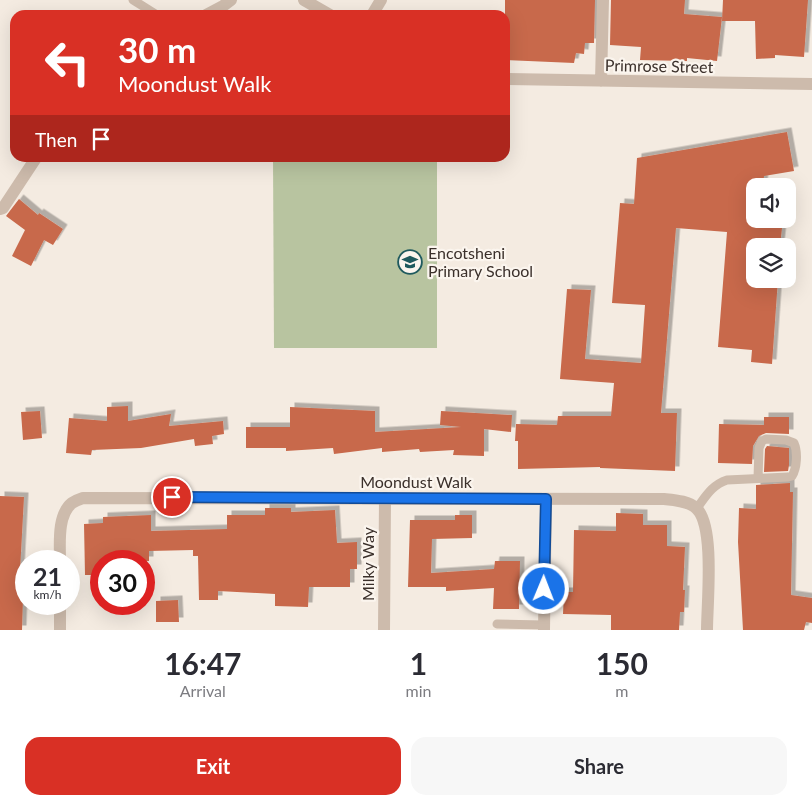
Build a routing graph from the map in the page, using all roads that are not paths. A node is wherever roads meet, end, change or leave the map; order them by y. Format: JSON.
{"nodes":[{"id":1,"x":132,"y":0,"type":"edge"},
{"id":2,"x":231,"y":0,"type":"edge"},
{"id":3,"x":304,"y":0,"type":"edge"},
{"id":4,"x":603,"y":0,"type":"edge"},
{"id":5,"x":149,"y":10,"type":"edge"},
{"id":6,"x":215,"y":10,"type":"edge"},
{"id":7,"x":321,"y":10,"type":"edge"},
{"id":8,"x":510,"y":79,"type":"edge"},
{"id":9,"x":601,"y":81,"type":"junction"},
{"id":10,"x":812,"y":84,"type":"edge"},
{"id":11,"x":34,"y":162,"type":"edge"},
{"id":12,"x":0,"y":209,"type":"edge"},
{"id":13,"x":758,"y":478,"type":"junction"},
{"id":14,"x":385,"y":498,"type":"junction"},
{"id":15,"x":546,"y":499,"type":"junction"},
{"id":16,"x":697,"y":508,"type":"junction"},
{"id":17,"x":60,"y":550,"type":"edge"},
{"id":18,"x":60,"y":615,"type":"edge"},
{"id":19,"x":497,"y":624,"type":"dead end"},
{"id":20,"x":544,"y":627,"type":"edge"},
{"id":21,"x":60,"y":630,"type":"edge"},
{"id":22,"x":384,"y":630,"type":"edge"},
{"id":23,"x":707,"y":630,"type":"edge"}],
"edges":[{"from":1,"to":5,"type":"lane"},
{"from":2,"to":6,"type":"street"},
{"from":3,"to":7,"type":"street"},
{"from":4,"to":9,"type":"street"},
{"from":8,"to":9,"type":"street","name":"Primrose Street"},
{"from":9,"to":10,"type":"street","name":"Primrose Street"},
{"from":11,"to":12,"type":"street"},
{"from":13,"to":13,"type":"lane"},
{"from":13,"to":16,"type":"lane"},
{"from":14,"to":15,"type":"street","name":"Moondust Walk"},
{"from":14,"to":17,"type":"street","name":"Moondust Walk"},
{"from":14,"to":22,"type":"street","name":"Milky Way"},
{"from":15,"to":16,"type":"street","name":"Moondust Walk"},
{"from":15,"to":20,"type":"street"},
{"from":16,"to":23,"type":"street"},
{"from":18,"to":21,"type":"street"},
{"from":19,"to":20,"type":"lane"}]}
